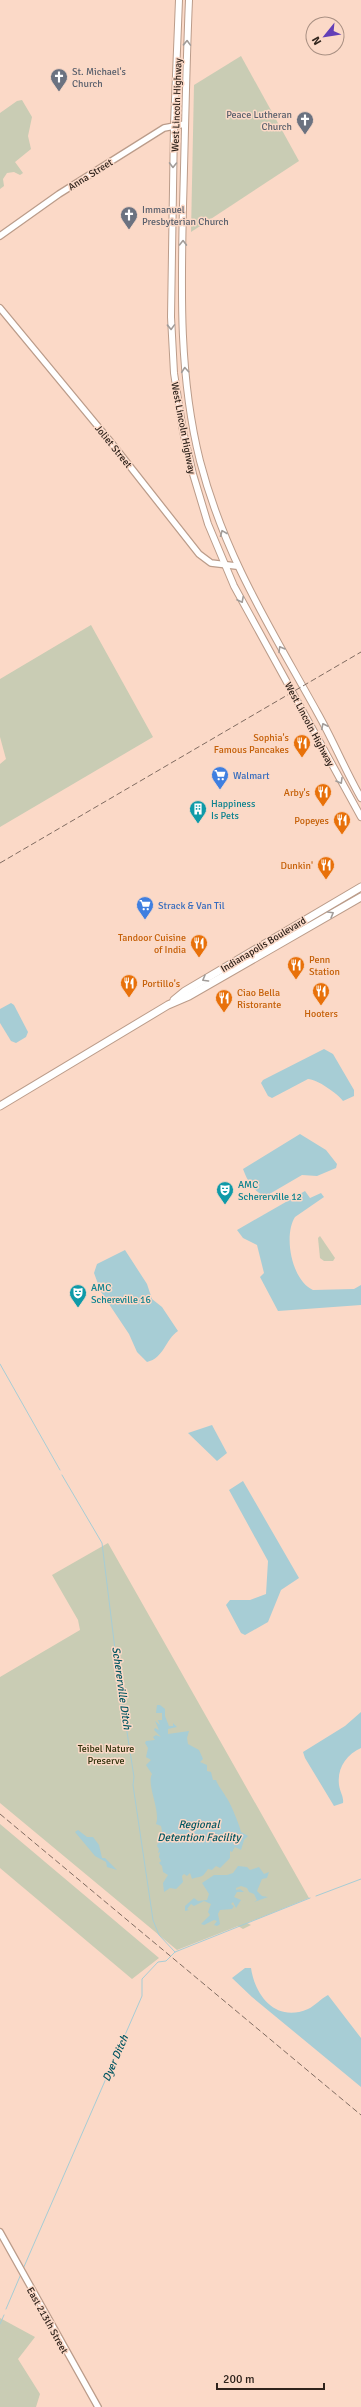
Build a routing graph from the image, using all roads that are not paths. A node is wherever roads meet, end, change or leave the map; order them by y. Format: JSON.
{"nodes":[{"id":1,"x":179,"y":0,"type":"edge"},
{"id":2,"x":189,"y":0,"type":"edge"},
{"id":3,"x":185,"y":124,"type":"junction"},
{"id":4,"x":174,"y":125,"type":"junction"},
{"id":5,"x":0,"y":236,"type":"edge"},
{"id":6,"x":0,"y":308,"type":"edge"},
{"id":7,"x":224,"y":565,"type":"junction"},
{"id":8,"x":236,"y":566,"type":"junction"},
{"id":9,"x":361,"y":798,"type":"edge"},
{"id":10,"x":361,"y":817,"type":"edge"},
{"id":11,"x":361,"y":887,"type":"edge"},
{"id":12,"x":361,"y":897,"type":"edge"},
{"id":13,"x":168,"y":1005,"type":"junction"},
{"id":14,"x":0,"y":1106,"type":"edge"},
{"id":15,"x":0,"y":2232,"type":"edge"},
{"id":16,"x":98,"y":2407,"type":"edge"}],
"edges":[{"from":1,"to":4,"type":"main road","name":"West Lincoln Highway"},
{"from":3,"to":2,"type":"main road","name":"West Lincoln Highway","one_way":true},
{"from":3,"to":4,"type":"street","name":"Anna Street"},
{"from":8,"to":3,"type":"main road","name":"West Lincoln Highway","one_way":true},
{"from":4,"to":5,"type":"street","name":"Anna Street"},
{"from":4,"to":7,"type":"main road","name":"West Lincoln Highway","one_way":true},
{"from":6,"to":7,"type":"street","name":"Joliet Street"},
{"from":7,"to":8,"type":"street","name":"Joliet Street"},
{"from":7,"to":10,"type":"main road","name":"West Lincoln Highway","one_way":true},
{"from":9,"to":8,"type":"main road","name":"West Lincoln Highway","one_way":true},
{"from":11,"to":13,"type":"highway","name":"Indianapolis Boulevard","one_way":true},
{"from":13,"to":12,"type":"highway","name":"Indianapolis Boulevard","one_way":true},
{"from":13,"to":14,"type":"highway","name":"Indianapolis Boulevard"},
{"from":15,"to":16,"type":"street","name":"East 213th Street"}]}
